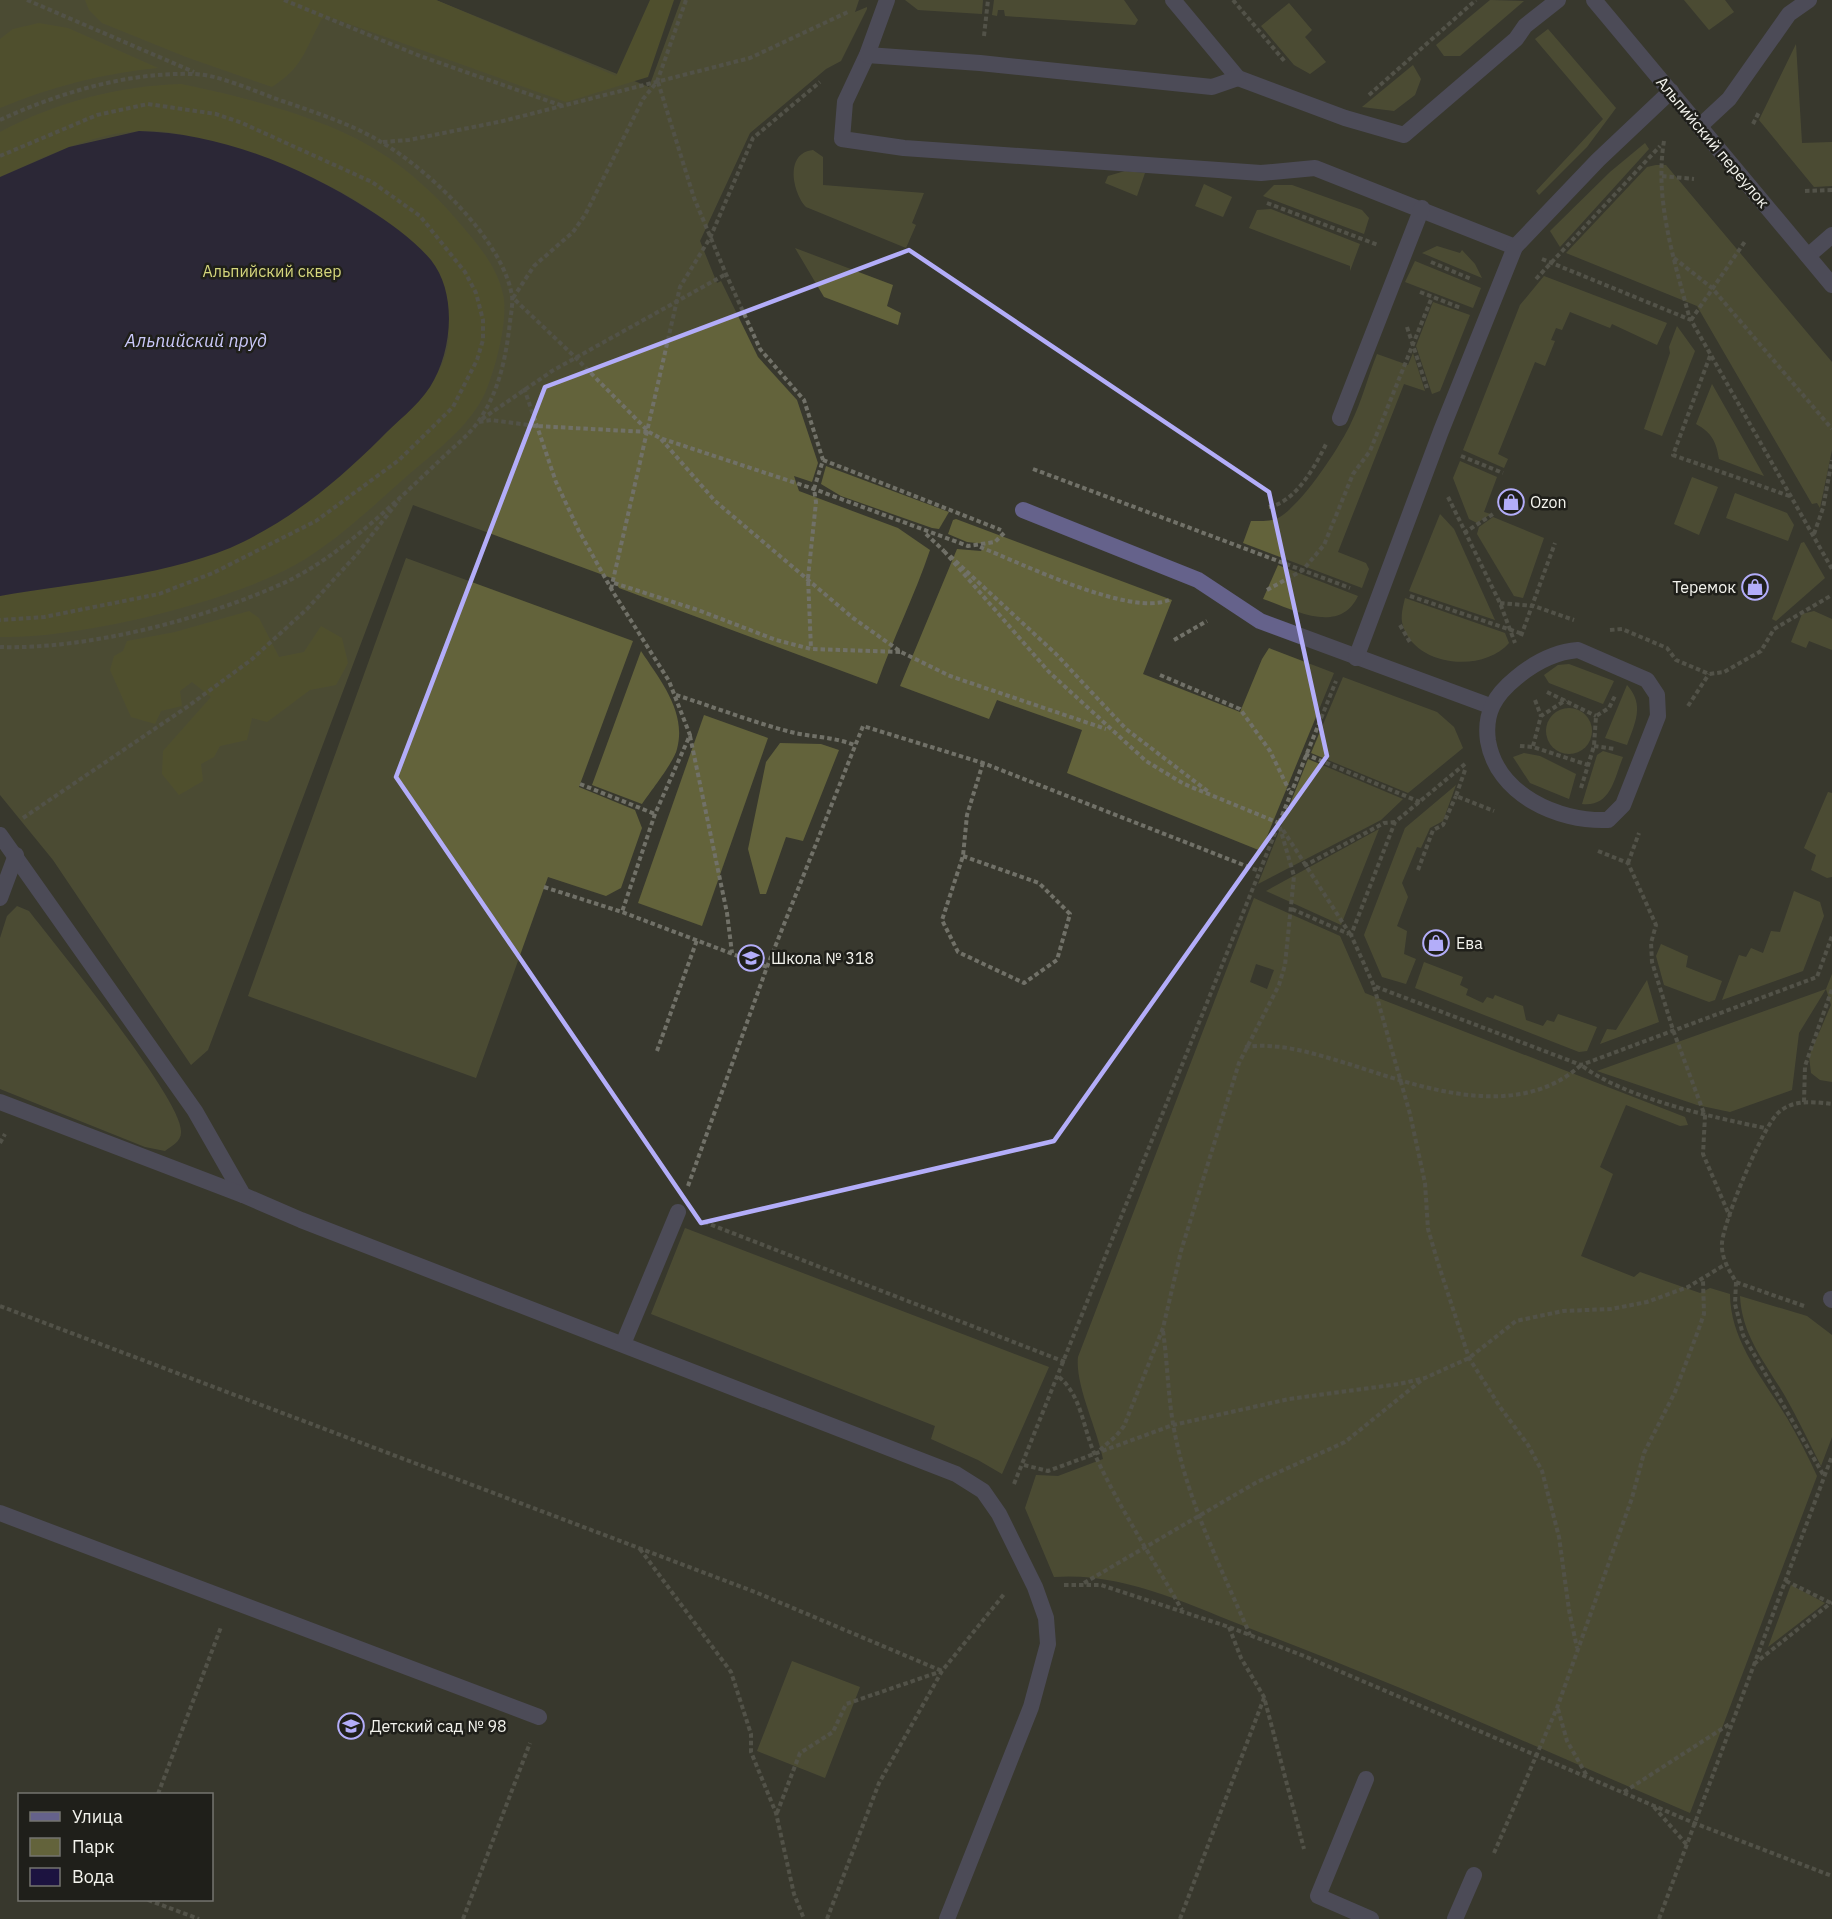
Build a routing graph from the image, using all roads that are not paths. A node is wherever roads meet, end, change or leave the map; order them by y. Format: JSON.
{"nodes":[{"id":1,"x":887,"y":0,"type":"edge"},
{"id":2,"x":1173,"y":0,"type":"edge"},
{"id":3,"x":1558,"y":0,"type":"edge"},
{"id":4,"x":1594,"y":0,"type":"edge"},
{"id":5,"x":1809,"y":0,"type":"edge"},
{"id":6,"x":867,"y":56,"type":"junction"},
{"id":7,"x":1238,"y":78,"type":"junction"},
{"id":8,"x":1671,"y":91,"type":"junction"},
{"id":9,"x":1700,"y":126,"type":"junction"},
{"id":10,"x":1422,"y":208,"type":"junction"},
{"id":11,"x":1832,"y":235,"type":"edge"},
{"id":12,"x":1515,"y":246,"type":"junction"},
{"id":13,"x":1808,"y":256,"type":"junction"},
{"id":14,"x":1832,"y":285,"type":"edge"},
{"id":15,"x":1341,"y":418,"type":"road end"},
{"id":16,"x":1023,"y":510,"type":"road end"},
{"id":17,"x":1356,"y":658,"type":"junction"},
{"id":18,"x":1490,"y":706,"type":"junction"},
{"id":19,"x":0,"y":835,"type":"edge"},
{"id":20,"x":16,"y":855,"type":"junction"},
{"id":21,"x":0,"y":898,"type":"edge"},
{"id":22,"x":0,"y":1102,"type":"edge"},
{"id":23,"x":243,"y":1195,"type":"junction"},
{"id":24,"x":678,"y":1212,"type":"road end"},
{"id":25,"x":624,"y":1344,"type":"junction"},
{"id":26,"x":0,"y":1513,"type":"edge"},
{"id":27,"x":539,"y":1717,"type":"road end"},
{"id":28,"x":1366,"y":1779,"type":"dead end"},
{"id":29,"x":1474,"y":1875,"type":"road end"},
{"id":30,"x":947,"y":1919,"type":"edge"},
{"id":31,"x":1371,"y":1919,"type":"edge"},
{"id":32,"x":1455,"y":1919,"type":"edge"}],
"edges":[{"from":1,"to":6,"type":"street"},
{"from":2,"to":7,"type":"street"},
{"from":3,"to":7,"type":"street"},
{"from":4,"to":8,"type":"street","name":"Альпийский переулок"},
{"from":5,"to":9,"type":"street"},
{"from":6,"to":7,"type":"street"},
{"from":6,"to":10,"type":"street"},
{"from":8,"to":9,"type":"street","name":"Альпийский переулок"},
{"from":8,"to":12,"type":"street"},
{"from":9,"to":13,"type":"street","name":"Альпийский переулок"},
{"from":10,"to":12,"type":"street"},
{"from":10,"to":15,"type":"street"},
{"from":11,"to":13,"type":"street"},
{"from":12,"to":17,"type":"street"},
{"from":13,"to":14,"type":"street","name":"Альпийский переулок"},
{"from":16,"to":17,"type":"street"},
{"from":17,"to":18,"type":"street"},
{"from":18,"to":18,"type":"street"},
{"from":19,"to":20,"type":"street"},
{"from":20,"to":21,"type":"street"},
{"from":20,"to":23,"type":"street"},
{"from":22,"to":23,"type":"street"},
{"from":23,"to":25,"type":"street"},
{"from":24,"to":25,"type":"street"},
{"from":25,"to":30,"type":"street"},
{"from":26,"to":27,"type":"street"},
{"from":28,"to":31,"type":"street"},
{"from":29,"to":32,"type":"street"}]}
